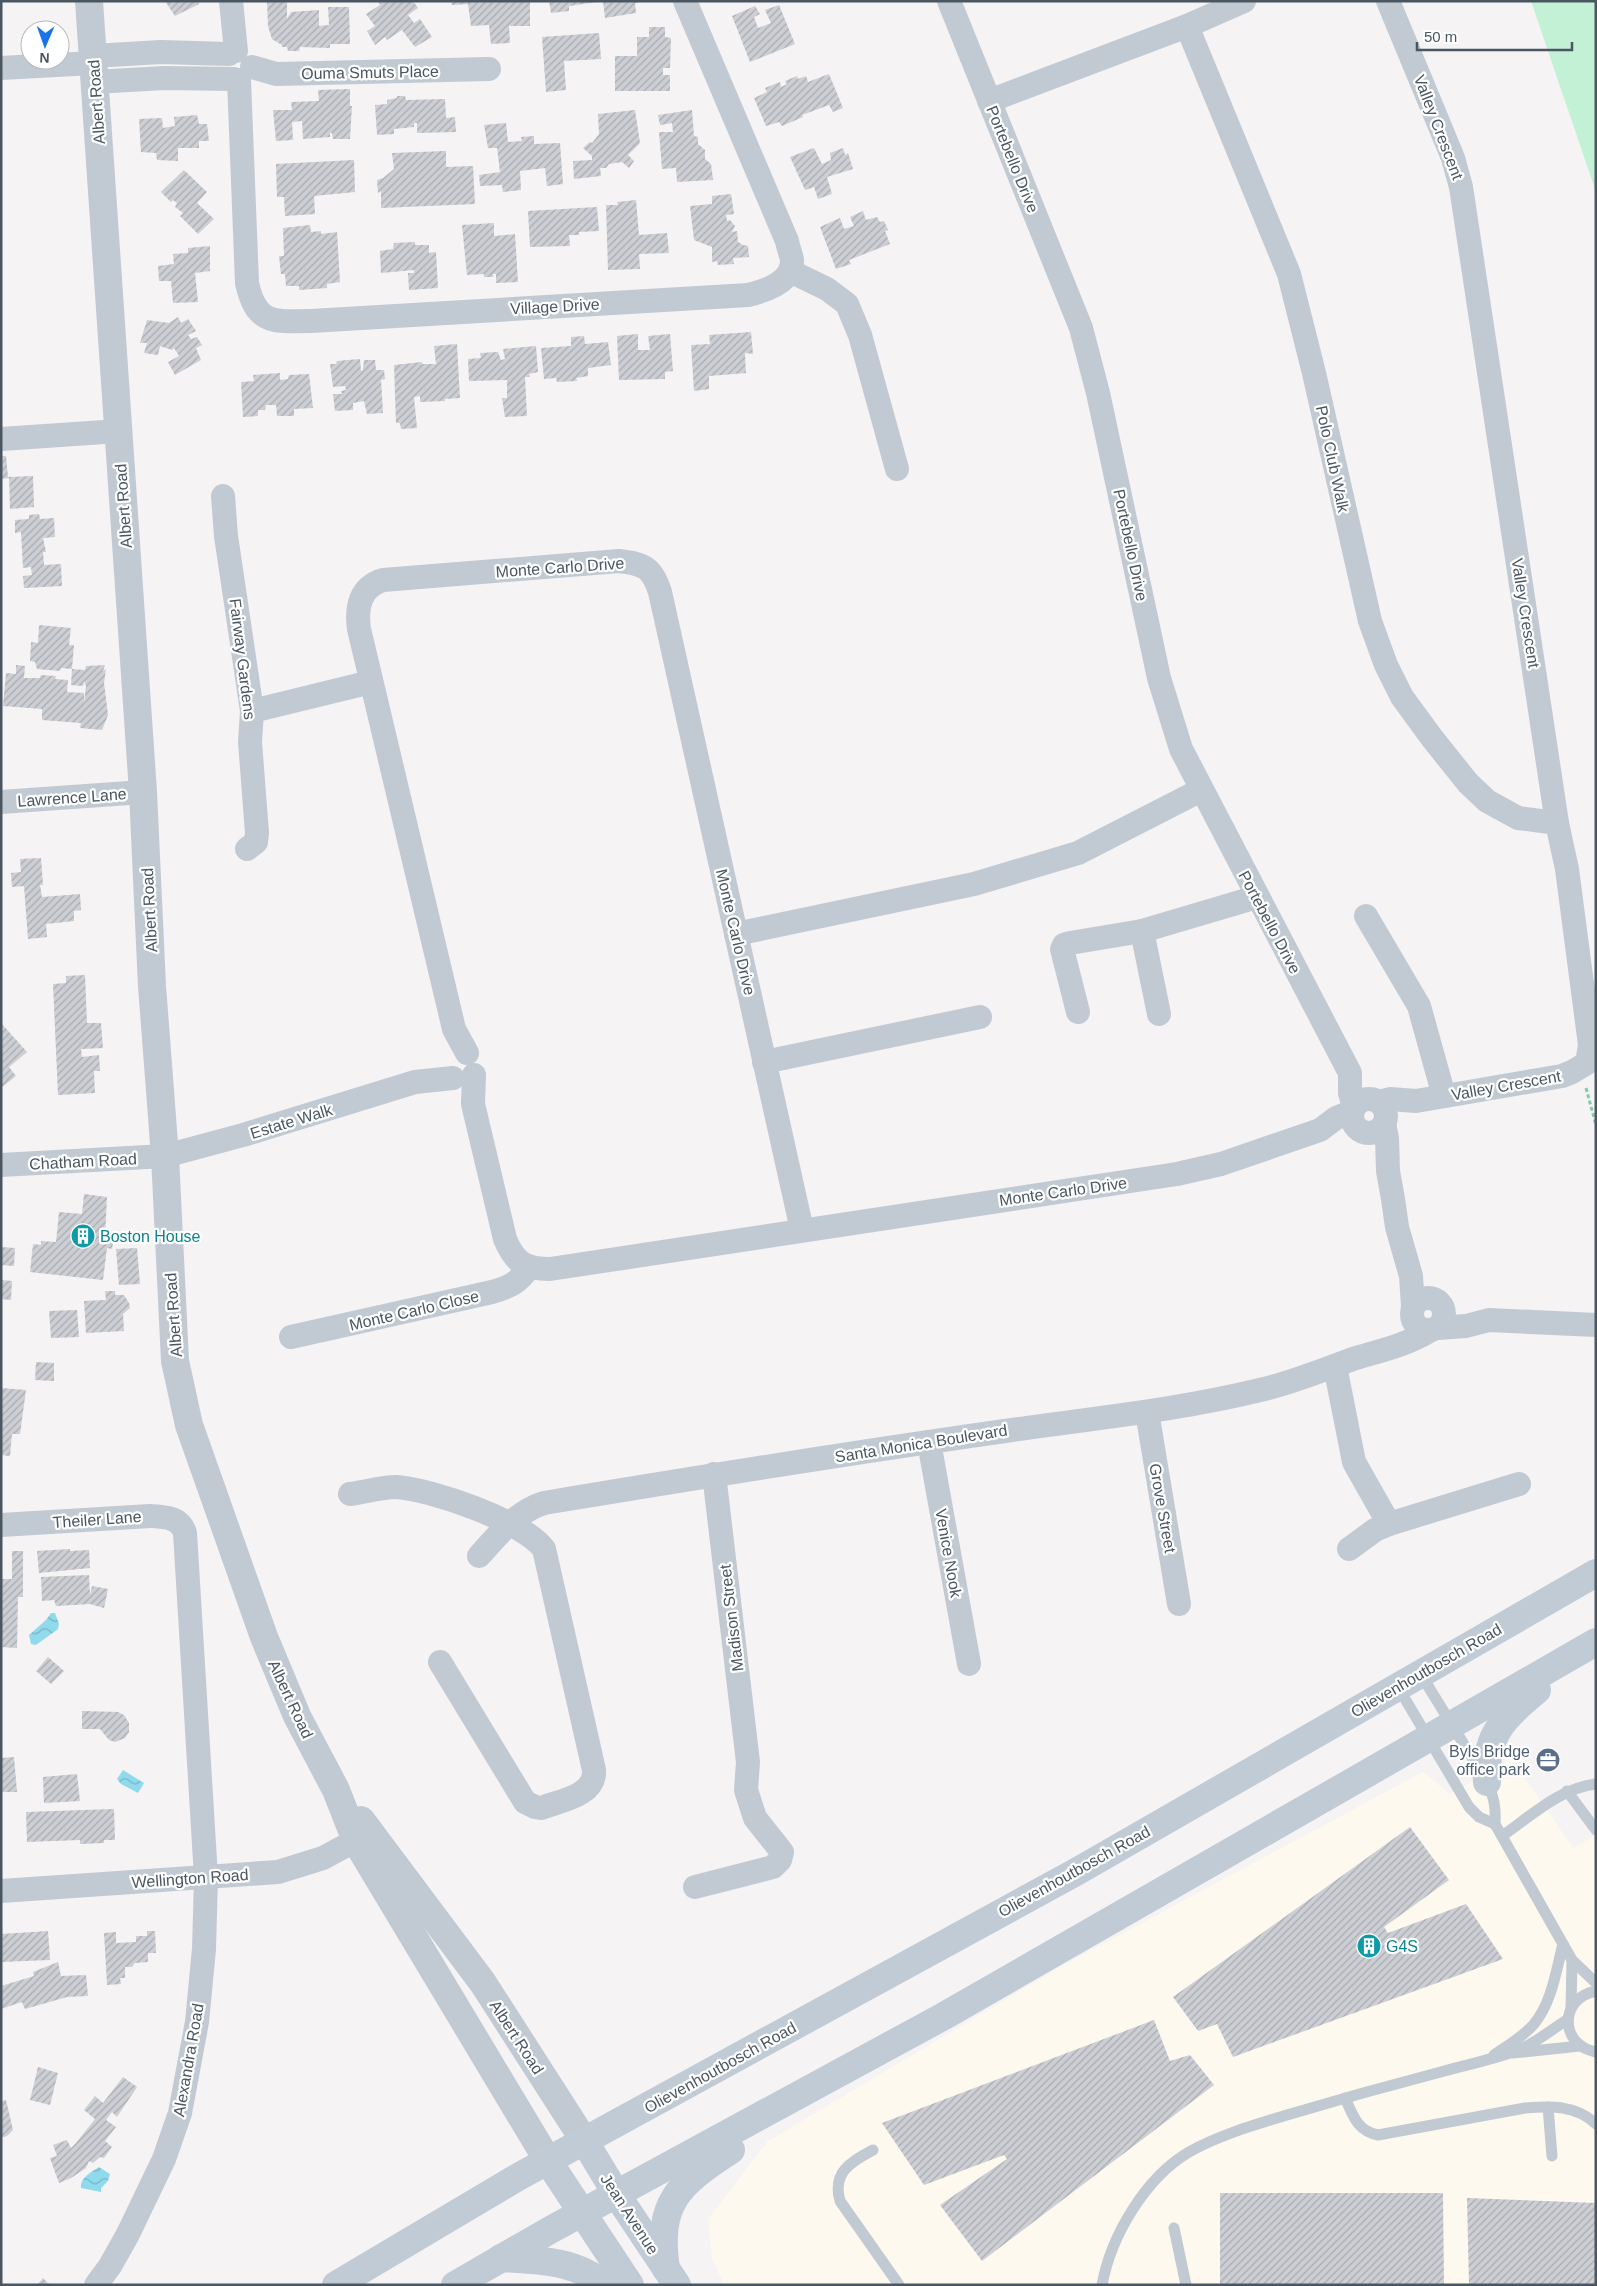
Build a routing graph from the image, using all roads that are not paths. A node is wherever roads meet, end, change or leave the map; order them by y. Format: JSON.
{"nodes":[{"id":1,"x":89,"y":1,"type":"edge"},
{"id":2,"x":231,"y":1,"type":"edge"},
{"id":3,"x":685,"y":1,"type":"edge"},
{"id":4,"x":949,"y":1,"type":"edge"},
{"id":5,"x":1244,"y":1,"type":"edge"},
{"id":6,"x":1388,"y":1,"type":"edge"},
{"id":7,"x":1187,"y":26,"type":"junction"},
{"id":8,"x":238,"y":66,"type":"junction"},
{"id":9,"x":94,"y":67,"type":"junction"},
{"id":10,"x":1,"y":68,"type":"edge"},
{"id":11,"x":489,"y":69,"type":"dead end"},
{"id":12,"x":989,"y":101,"type":"junction"},
{"id":13,"x":790,"y":271,"type":"junction"},
{"id":14,"x":119,"y":431,"type":"junction"},
{"id":15,"x":1,"y":439,"type":"edge"},
{"id":16,"x":897,"y":469,"type":"dead end"},
{"id":17,"x":223,"y":496,"type":"dead end"},
{"id":18,"x":372,"y":682,"type":"junction"},
{"id":19,"x":252,"y":711,"type":"junction"},
{"id":20,"x":1201,"y":790,"type":"junction"},
{"id":21,"x":143,"y":792,"type":"junction"},
{"id":22,"x":1,"y":802,"type":"edge"},
{"id":23,"x":1557,"y":823,"type":"junction"},
{"id":24,"x":247,"y":849,"type":"dead end"},
{"id":25,"x":1257,"y":897,"type":"junction"},
{"id":26,"x":1366,"y":916,"type":"dead end"},
{"id":27,"x":1142,"y":931,"type":"junction"},
{"id":28,"x":736,"y":934,"type":"junction"},
{"id":29,"x":1078,"y":1012,"type":"dead end"},
{"id":30,"x":1159,"y":1014,"type":"dead end"},
{"id":31,"x":980,"y":1017,"type":"dead end"},
{"id":32,"x":764,"y":1062,"type":"junction"},
{"id":33,"x":458,"y":1068,"type":"junction"},
{"id":34,"x":1444,"y":1096,"type":"junction"},
{"id":35,"x":1369,"y":1116,"type":"junction"},
{"id":36,"x":165,"y":1156,"type":"junction"},
{"id":37,"x":1,"y":1165,"type":"edge"},
{"id":38,"x":802,"y":1230,"type":"junction"},
{"id":39,"x":529,"y":1267,"type":"junction"},
{"id":40,"x":1425,"y":1305,"type":"junction"},
{"id":41,"x":1489,"y":1320,"type":"junction"},
{"id":42,"x":1596,"y":1325,"type":"edge"},
{"id":43,"x":1434,"y":1329,"type":"junction"},
{"id":44,"x":291,"y":1337,"type":"dead end"},
{"id":45,"x":1377,"y":1351,"type":"junction"},
{"id":46,"x":1335,"y":1366,"type":"junction"},
{"id":47,"x":1147,"y":1412,"type":"junction"},
{"id":48,"x":930,"y":1442,"type":"junction"},
{"id":49,"x":714,"y":1474,"type":"junction"},
{"id":50,"x":1519,"y":1484,"type":"dead end"},
{"id":51,"x":350,"y":1494,"type":"dead end"},
{"id":52,"x":509,"y":1523,"type":"junction"},
{"id":53,"x":1389,"y":1524,"type":"junction"},
{"id":54,"x":1,"y":1526,"type":"edge"},
{"id":55,"x":1349,"y":1549,"type":"dead end"},
{"id":56,"x":479,"y":1556,"type":"dead end"},
{"id":57,"x":1596,"y":1573,"type":"edge"},
{"id":58,"x":1180,"y":1604,"type":"dead end"},
{"id":59,"x":1589,"y":1646,"type":"edge"},
{"id":60,"x":440,"y":1662,"type":"dead end"},
{"id":61,"x":969,"y":1664,"type":"dead end"},
{"id":62,"x":1420,"y":1673,"type":"junction"},
{"id":63,"x":1397,"y":1686,"type":"junction"},
{"id":64,"x":1452,"y":1725,"type":"junction"},
{"id":65,"x":1427,"y":1739,"type":"junction"},
{"id":66,"x":1486,"y":1782,"type":"junction"},
{"id":67,"x":1596,"y":1784,"type":"edge"},
{"id":68,"x":1567,"y":1791,"type":"junction"},
{"id":69,"x":1495,"y":1824,"type":"junction"},
{"id":70,"x":1596,"y":1830,"type":"edge"},
{"id":71,"x":1502,"y":1836,"type":"junction"},
{"id":72,"x":363,"y":1837,"type":"junction"},
{"id":73,"x":206,"y":1876,"type":"junction"},
{"id":74,"x":695,"y":1887,"type":"dead end"},
{"id":75,"x":1,"y":1891,"type":"edge"},
{"id":76,"x":1563,"y":1944,"type":"junction"},
{"id":77,"x":1572,"y":1960,"type":"junction"},
{"id":78,"x":1596,"y":1982,"type":"edge"},
{"id":79,"x":1596,"y":1992,"type":"edge"},
{"id":80,"x":1569,"y":2014,"type":"junction"},
{"id":81,"x":1580,"y":2046,"type":"junction"},
{"id":82,"x":878,"y":2052,"type":"junction"},
{"id":83,"x":1596,"y":2052,"type":"edge"},
{"id":84,"x":1511,"y":2053,"type":"junction"},
{"id":85,"x":1488,"y":2059,"type":"junction"},
{"id":86,"x":1345,"y":2098,"type":"junction"},
{"id":87,"x":1548,"y":2107,"type":"junction"},
{"id":88,"x":1596,"y":2124,"type":"edge"},
{"id":89,"x":585,"y":2142,"type":"junction"},
{"id":90,"x":873,"y":2150,"type":"dead end"},
{"id":91,"x":1552,"y":2156,"type":"dead end"},
{"id":92,"x":548,"y":2161,"type":"junction"},
{"id":93,"x":617,"y":2195,"type":"junction"},
{"id":94,"x":581,"y":2214,"type":"junction"},
{"id":95,"x":1174,"y":2228,"type":"dead end"},
{"id":96,"x":501,"y":2258,"type":"junction"},
{"id":97,"x":672,"y":2277,"type":"edge"},
{"id":98,"x":96,"y":2285,"type":"edge"},
{"id":99,"x":336,"y":2285,"type":"edge"},
{"id":100,"x":455,"y":2285,"type":"edge"},
{"id":101,"x":604,"y":2285,"type":"edge"},
{"id":102,"x":630,"y":2285,"type":"edge"},
{"id":103,"x":899,"y":2285,"type":"edge"},
{"id":104,"x":1102,"y":2285,"type":"edge"},
{"id":105,"x":1186,"y":2285,"type":"edge"}],
"edges":[{"from":1,"to":9,"type":"street","name":"Albert Road"},
{"from":2,"to":8,"type":"street","name":"Village Drive"},
{"from":3,"to":13,"type":"street"},
{"from":4,"to":12,"type":"street","name":"Portebello Drive"},
{"from":5,"to":7,"type":"street"},
{"from":6,"to":23,"type":"street","name":"Valley Crescent"},
{"from":7,"to":12,"type":"street"},
{"from":7,"to":23,"type":"street","name":"Polo Club Walk"},
{"from":8,"to":9,"type":"street","name":"Ouma Smuts Place"},
{"from":8,"to":11,"type":"street","name":"Ouma Smuts Place"},
{"from":8,"to":13,"type":"street","name":"Village Drive"},
{"from":9,"to":10,"type":"street","name":"Ouma Smuts Place"},
{"from":9,"to":14,"type":"street","name":"Albert Road"},
{"from":12,"to":20,"type":"street","name":"Portebello Drive"},
{"from":13,"to":16,"type":"street"},
{"from":14,"to":15,"type":"street"},
{"from":14,"to":21,"type":"street","name":"Albert Road"},
{"from":17,"to":19,"type":"street","name":"Fairway Gardens"},
{"from":18,"to":19,"type":"street"},
{"from":18,"to":28,"type":"street","name":"Monte Carlo Drive"},
{"from":18,"to":33,"type":"street","name":"Monte Carlo Drive"},
{"from":19,"to":24,"type":"street","name":"Fairway Gardens"},
{"from":20,"to":25,"type":"street","name":"Portebello Drive"},
{"from":20,"to":28,"type":"street"},
{"from":21,"to":22,"type":"street","name":"Lawrence Lane"},
{"from":21,"to":36,"type":"street","name":"Albert Road"},
{"from":23,"to":34,"type":"street","name":"Valley Crescent"},
{"from":25,"to":27,"type":"street"},
{"from":25,"to":35,"type":"street","name":"Portebello Drive"},
{"from":26,"to":34,"type":"street"},
{"from":27,"to":29,"type":"street"},
{"from":27,"to":30,"type":"street"},
{"from":28,"to":32,"type":"street","name":"Monte Carlo Drive"},
{"from":31,"to":32,"type":"street"},
{"from":32,"to":38,"type":"street","name":"Monte Carlo Drive"},
{"from":33,"to":36,"type":"street","name":"Estate Walk"},
{"from":33,"to":39,"type":"street"},
{"from":34,"to":35,"type":"street","name":"Valley Crescent"},
{"from":35,"to":38,"type":"street","name":"Monte Carlo Drive"},
{"from":35,"to":40,"type":"street","name":"Portebello Drive"},
{"from":36,"to":37,"type":"street","name":"Chatham Road"},
{"from":36,"to":72,"type":"street","name":"Albert Road"},
{"from":38,"to":39,"type":"street","name":"Monte Carlo Drive"},
{"from":39,"to":44,"type":"street","name":"Monte Carlo Close"},
{"from":40,"to":41,"type":"street","name":"Santa Monica Boulevard"},
{"from":40,"to":43,"type":"street"},
{"from":40,"to":45,"type":"street","name":"Santa Monica Boulevard"},
{"from":41,"to":42,"type":"street","name":"Santa Monica Boulevard"},
{"from":41,"to":43,"type":"street","name":"Santa Monica Boulevard"},
{"from":43,"to":45,"type":"street","name":"Santa Monica Boulevard"},
{"from":45,"to":46,"type":"street","name":"Santa Monica Boulevard"},
{"from":46,"to":47,"type":"street","name":"Santa Monica Boulevard"},
{"from":46,"to":53,"type":"street"},
{"from":47,"to":48,"type":"street","name":"Santa Monica Boulevard"},
{"from":47,"to":58,"type":"street","name":"Grove Street"},
{"from":48,"to":49,"type":"street","name":"Santa Monica Boulevard"},
{"from":48,"to":61,"type":"street","name":"Venice Nook"},
{"from":49,"to":52,"type":"street","name":"Santa Monica Boulevard"},
{"from":49,"to":74,"type":"street","name":"Madison Street"},
{"from":50,"to":53,"type":"street"},
{"from":51,"to":52,"type":"street"},
{"from":52,"to":56,"type":"street","name":"Santa Monica Boulevard"},
{"from":52,"to":60,"type":"street"},
{"from":53,"to":55,"type":"street"},
{"from":54,"to":73,"type":"street","name":"Theiler Lane"},
{"from":57,"to":62,"type":"main road","name":"Olievenhoutbosch Road"},
{"from":59,"to":64,"type":"main road"},
{"from":59,"to":66,"type":"main road"},
{"from":62,"to":63,"type":"main road","name":"Olievenhoutbosch Road"},
{"from":62,"to":64,"type":"lane"},
{"from":63,"to":65,"type":"lane"},
{"from":63,"to":89,"type":"main road","name":"Olievenhoutbosch Road"},
{"from":64,"to":65,"type":"main road"},
{"from":64,"to":66,"type":"lane"},
{"from":65,"to":69,"type":"lane"},
{"from":65,"to":82,"type":"main road"},
{"from":66,"to":69,"type":"lane"},
{"from":67,"to":68,"type":"lane"},
{"from":68,"to":70,"type":"lane"},
{"from":68,"to":71,"type":"lane"},
{"from":69,"to":71,"type":"lane"},
{"from":71,"to":76,"type":"lane"},
{"from":72,"to":73,"type":"street","name":"Wellington Road"},
{"from":72,"to":89,"type":"street","name":"Albert Road"},
{"from":72,"to":92,"type":"street","name":"Albert Road"},
{"from":73,"to":75,"type":"street","name":"Wellington Road"},
{"from":73,"to":98,"type":"street","name":"Alexandra Road"},
{"from":76,"to":77,"type":"lane"},
{"from":76,"to":85,"type":"lane"},
{"from":77,"to":78,"type":"lane"},
{"from":77,"to":80,"type":"lane"},
{"from":79,"to":80,"type":"lane"},
{"from":80,"to":81,"type":"lane"},
{"from":80,"to":84,"type":"lane"},
{"from":81,"to":83,"type":"lane"},
{"from":81,"to":84,"type":"lane"},
{"from":82,"to":93,"type":"main road"},
{"from":82,"to":97,"type":"main road"},
{"from":84,"to":85,"type":"lane"},
{"from":85,"to":86,"type":"lane"},
{"from":86,"to":87,"type":"lane"},
{"from":86,"to":104,"type":"lane"},
{"from":87,"to":88,"type":"lane"},
{"from":87,"to":91,"type":"lane"},
{"from":89,"to":92,"type":"main road","name":"Olievenhoutbosch Road"},
{"from":89,"to":93,"type":"main road","name":"Jean Avenue"},
{"from":90,"to":103,"type":"lane"},
{"from":92,"to":94,"type":"main road"},
{"from":92,"to":99,"type":"main road"},
{"from":93,"to":94,"type":"main road"},
{"from":93,"to":97,"type":"main road","name":"Jean Avenue"},
{"from":94,"to":96,"type":"main road"},
{"from":94,"to":102,"type":"main road"},
{"from":95,"to":105,"type":"lane"},
{"from":96,"to":100,"type":"main road"},
{"from":96,"to":101,"type":"main road"}]}
